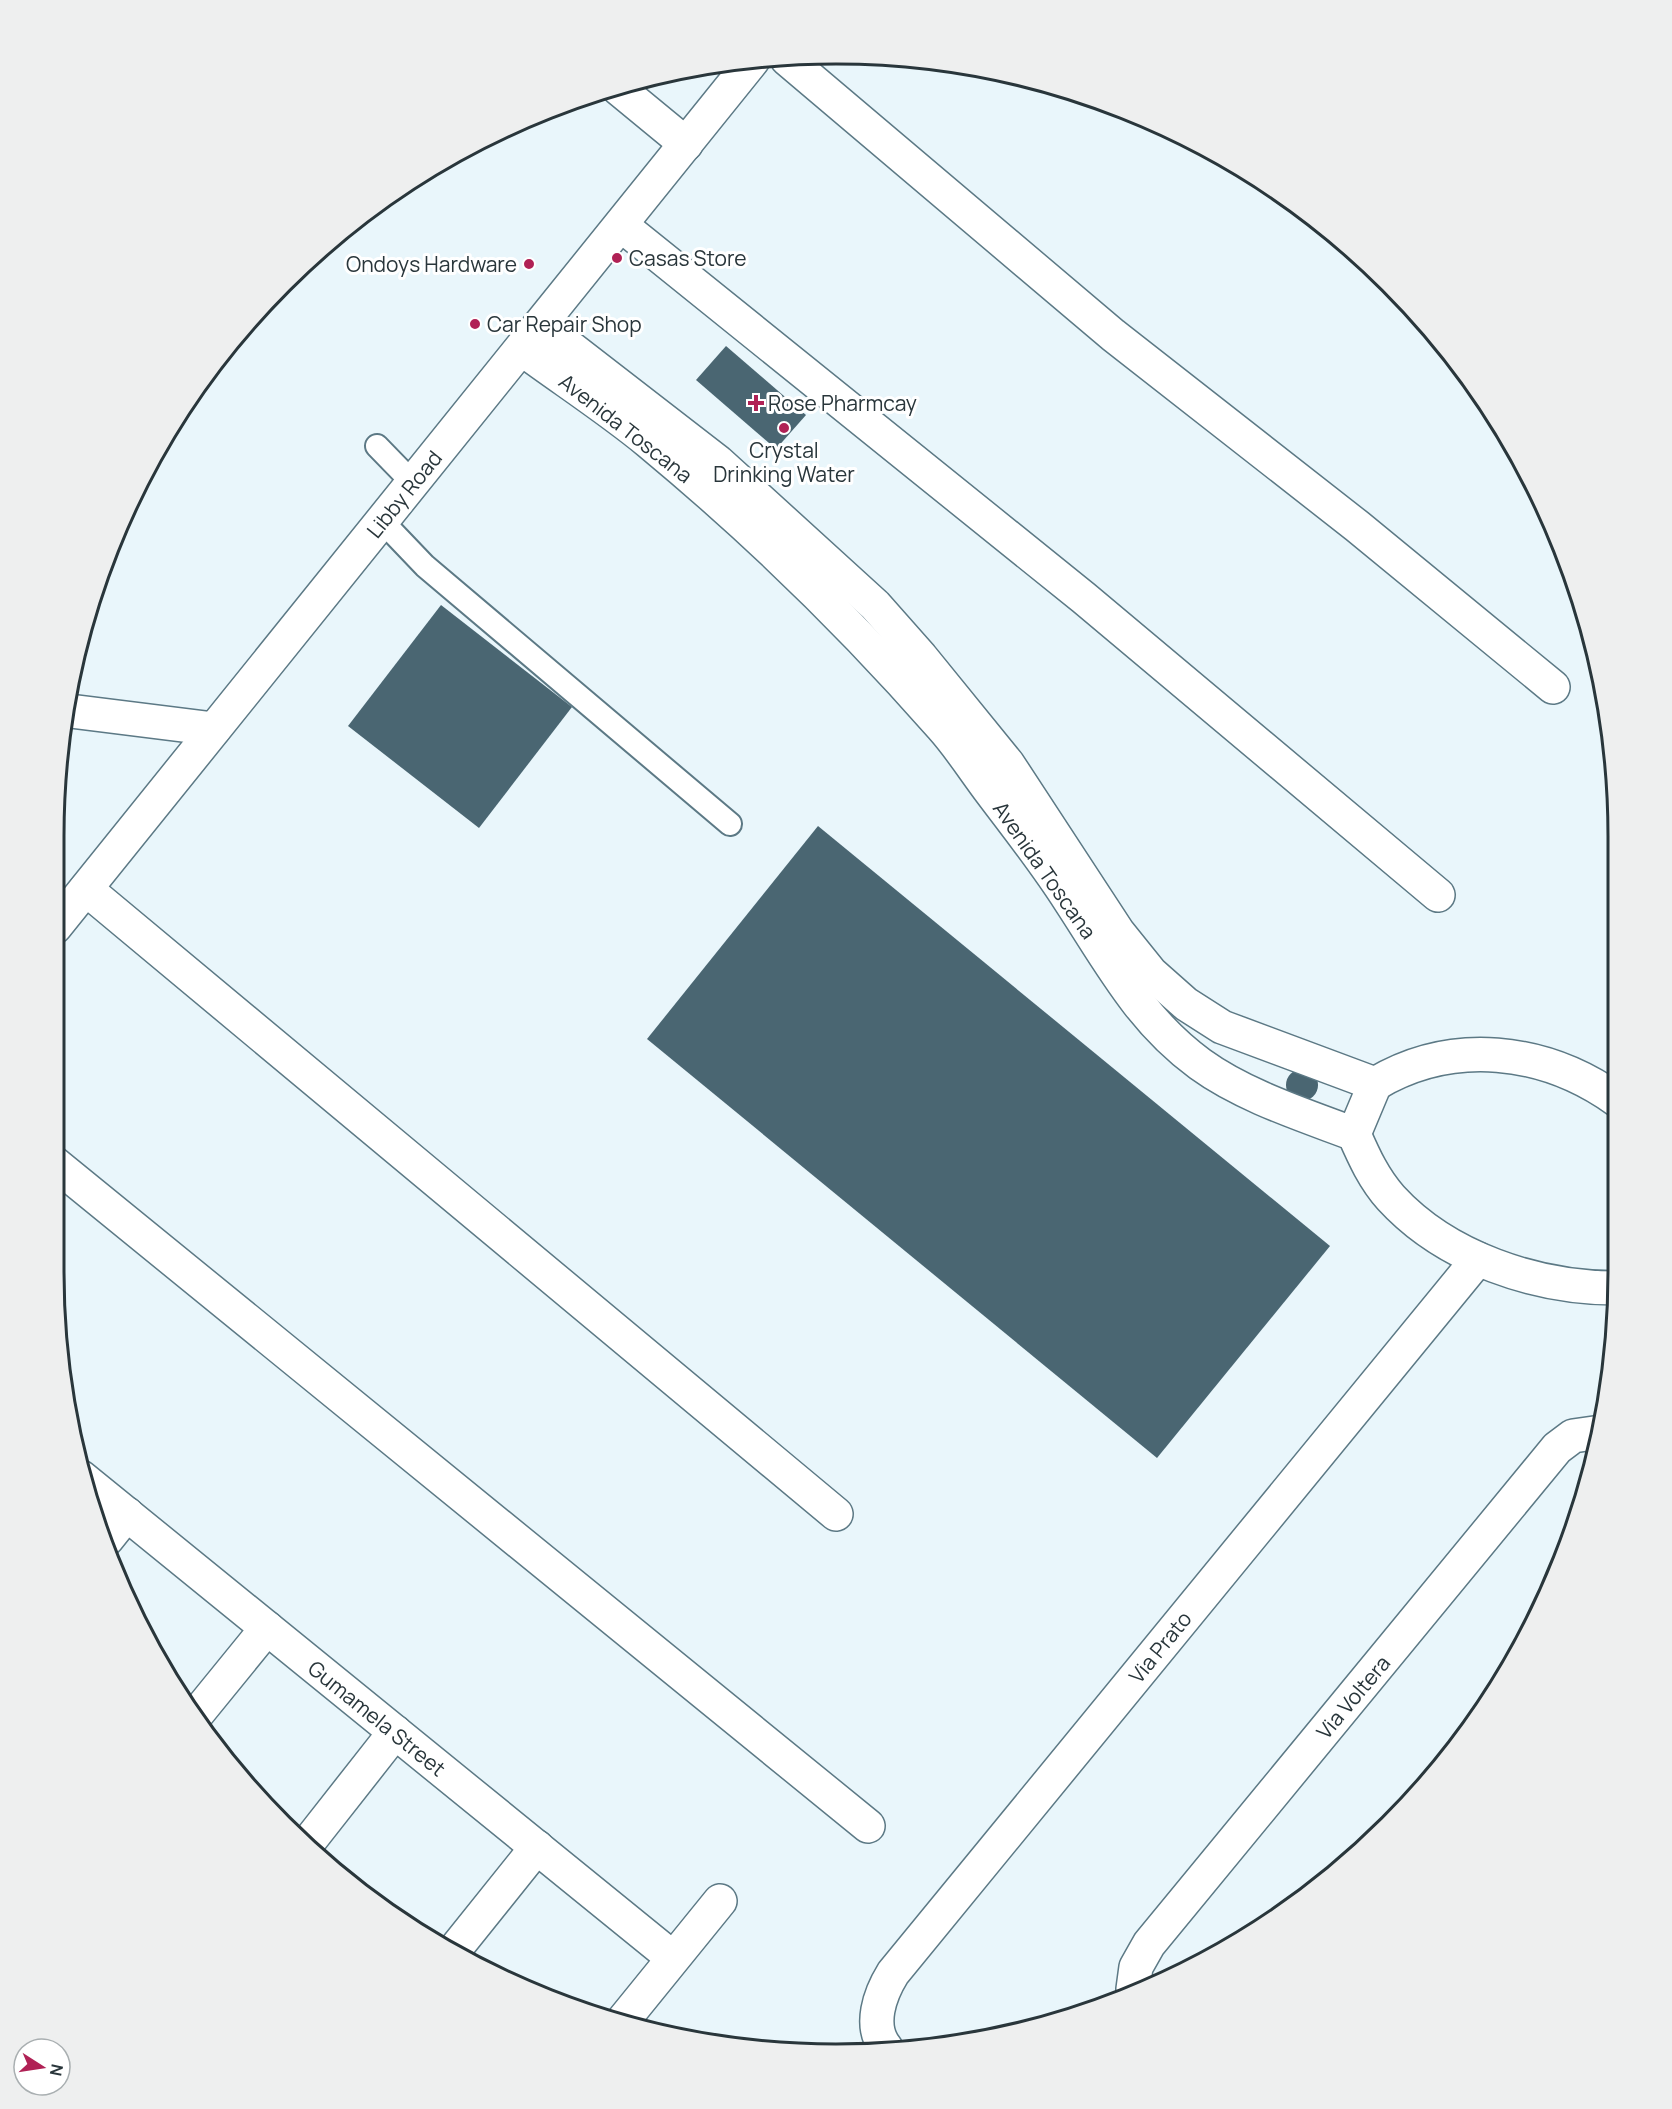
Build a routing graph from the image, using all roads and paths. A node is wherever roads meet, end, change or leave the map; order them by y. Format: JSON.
{"nodes":[{"id":1,"x":795,"y":66,"type":"edge"},
{"id":2,"x":745,"y":70,"type":"edge"},
{"id":3,"x":625,"y":94,"type":"edge"},
{"id":4,"x":686,"y":144,"type":"junction"},
{"id":5,"x":621,"y":225,"type":"junction"},
{"id":6,"x":532,"y":337,"type":"junction"},
{"id":7,"x":377,"y":446,"type":"dead end"},
{"id":8,"x":413,"y":483,"type":"junction"},
{"id":9,"x":382,"y":521,"type":"junction"},
{"id":10,"x":1553,"y":687,"type":"dead end"},
{"id":11,"x":75,"y":712,"type":"edge"},
{"id":12,"x":214,"y":729,"type":"junction"},
{"id":13,"x":730,"y":825,"type":"dead end"},
{"id":14,"x":86,"y":889,"type":"junction"},
{"id":15,"x":1438,"y":895,"type":"dead end"},
{"id":16,"x":1081,"y":896,"type":"junction"},
{"id":17,"x":64,"y":916,"type":"edge"},
{"id":18,"x":1247,"y":1038,"type":"junction"},
{"id":19,"x":1227,"y":1080,"type":"junction"},
{"id":20,"x":1375,"y":1084,"type":"junction"},
{"id":21,"x":1608,"y":1089,"type":"edge"},
{"id":22,"x":1354,"y":1134,"type":"junction"},
{"id":23,"x":64,"y":1171,"type":"edge"},
{"id":24,"x":1478,"y":1259,"type":"junction"},
{"id":25,"x":1607,"y":1287,"type":"edge"},
{"id":26,"x":1591,"y":1434,"type":"edge"},
{"id":27,"x":96,"y":1489,"type":"edge"},
{"id":28,"x":127,"y":1514,"type":"junction"},
{"id":29,"x":836,"y":1514,"type":"dead end"},
{"id":30,"x":110,"y":1535,"type":"edge"},
{"id":31,"x":267,"y":1628,"type":"junction"},
{"id":32,"x":200,"y":1710,"type":"edge"},
{"id":33,"x":395,"y":1732,"type":"junction"},
{"id":34,"x":868,"y":1826,"type":"dead end"},
{"id":35,"x":311,"y":1839,"type":"edge"},
{"id":36,"x":537,"y":1847,"type":"junction"},
{"id":37,"x":720,"y":1901,"type":"dead end"},
{"id":38,"x":458,"y":1945,"type":"edge"},
{"id":39,"x":674,"y":1958,"type":"junction"},
{"id":40,"x":1134,"y":1985,"type":"edge"},
{"id":41,"x":627,"y":2015,"type":"edge"},
{"id":42,"x":885,"y":2043,"type":"edge"}],
"edges":[{"from":1,"to":10,"type":"street"},
{"from":2,"to":4,"type":"street","name":"Libby Road"},
{"from":3,"to":4,"type":"street"},
{"from":4,"to":5,"type":"street","name":"Libby Road"},
{"from":5,"to":6,"type":"street","name":"Libby Road"},
{"from":5,"to":15,"type":"street"},
{"from":6,"to":8,"type":"street","name":"Libby Road"},
{"from":6,"to":16,"type":"street","name":"Avenida Toscana"},
{"from":7,"to":8,"type":"lane"},
{"from":8,"to":9,"type":"street","name":"Libby Road"},
{"from":9,"to":12,"type":"street","name":"Libby Road"},
{"from":9,"to":13,"type":"lane"},
{"from":11,"to":12,"type":"street"},
{"from":12,"to":14,"type":"street","name":"Libby Road"},
{"from":14,"to":17,"type":"street","name":"Libby Road"},
{"from":14,"to":29,"type":"street"},
{"from":16,"to":18,"type":"street","name":"Avenida Toscana"},
{"from":16,"to":19,"type":"street","name":"Avenida Toscana"},
{"from":18,"to":19,"type":"street"},
{"from":18,"to":20,"type":"street","name":"Avenida Toscana"},
{"from":19,"to":22,"type":"street","name":"Avenida Toscana"},
{"from":20,"to":21,"type":"street"},
{"from":20,"to":22,"type":"street"},
{"from":22,"to":24,"type":"street"},
{"from":23,"to":34,"type":"street"},
{"from":24,"to":25,"type":"street"},
{"from":24,"to":42,"type":"street","name":"Via Prato"},
{"from":26,"to":40,"type":"street","name":"Via Voltera"},
{"from":27,"to":28,"type":"street","name":"Gumamela Street"},
{"from":28,"to":30,"type":"street"},
{"from":28,"to":31,"type":"street","name":"Gumamela Street"},
{"from":31,"to":32,"type":"street"},
{"from":31,"to":33,"type":"street","name":"Gumamela Street"},
{"from":33,"to":35,"type":"street"},
{"from":33,"to":36,"type":"street","name":"Gumamela Street"},
{"from":36,"to":38,"type":"street"},
{"from":36,"to":39,"type":"street","name":"Gumamela Street"},
{"from":37,"to":39,"type":"street"},
{"from":39,"to":41,"type":"street"}]}
